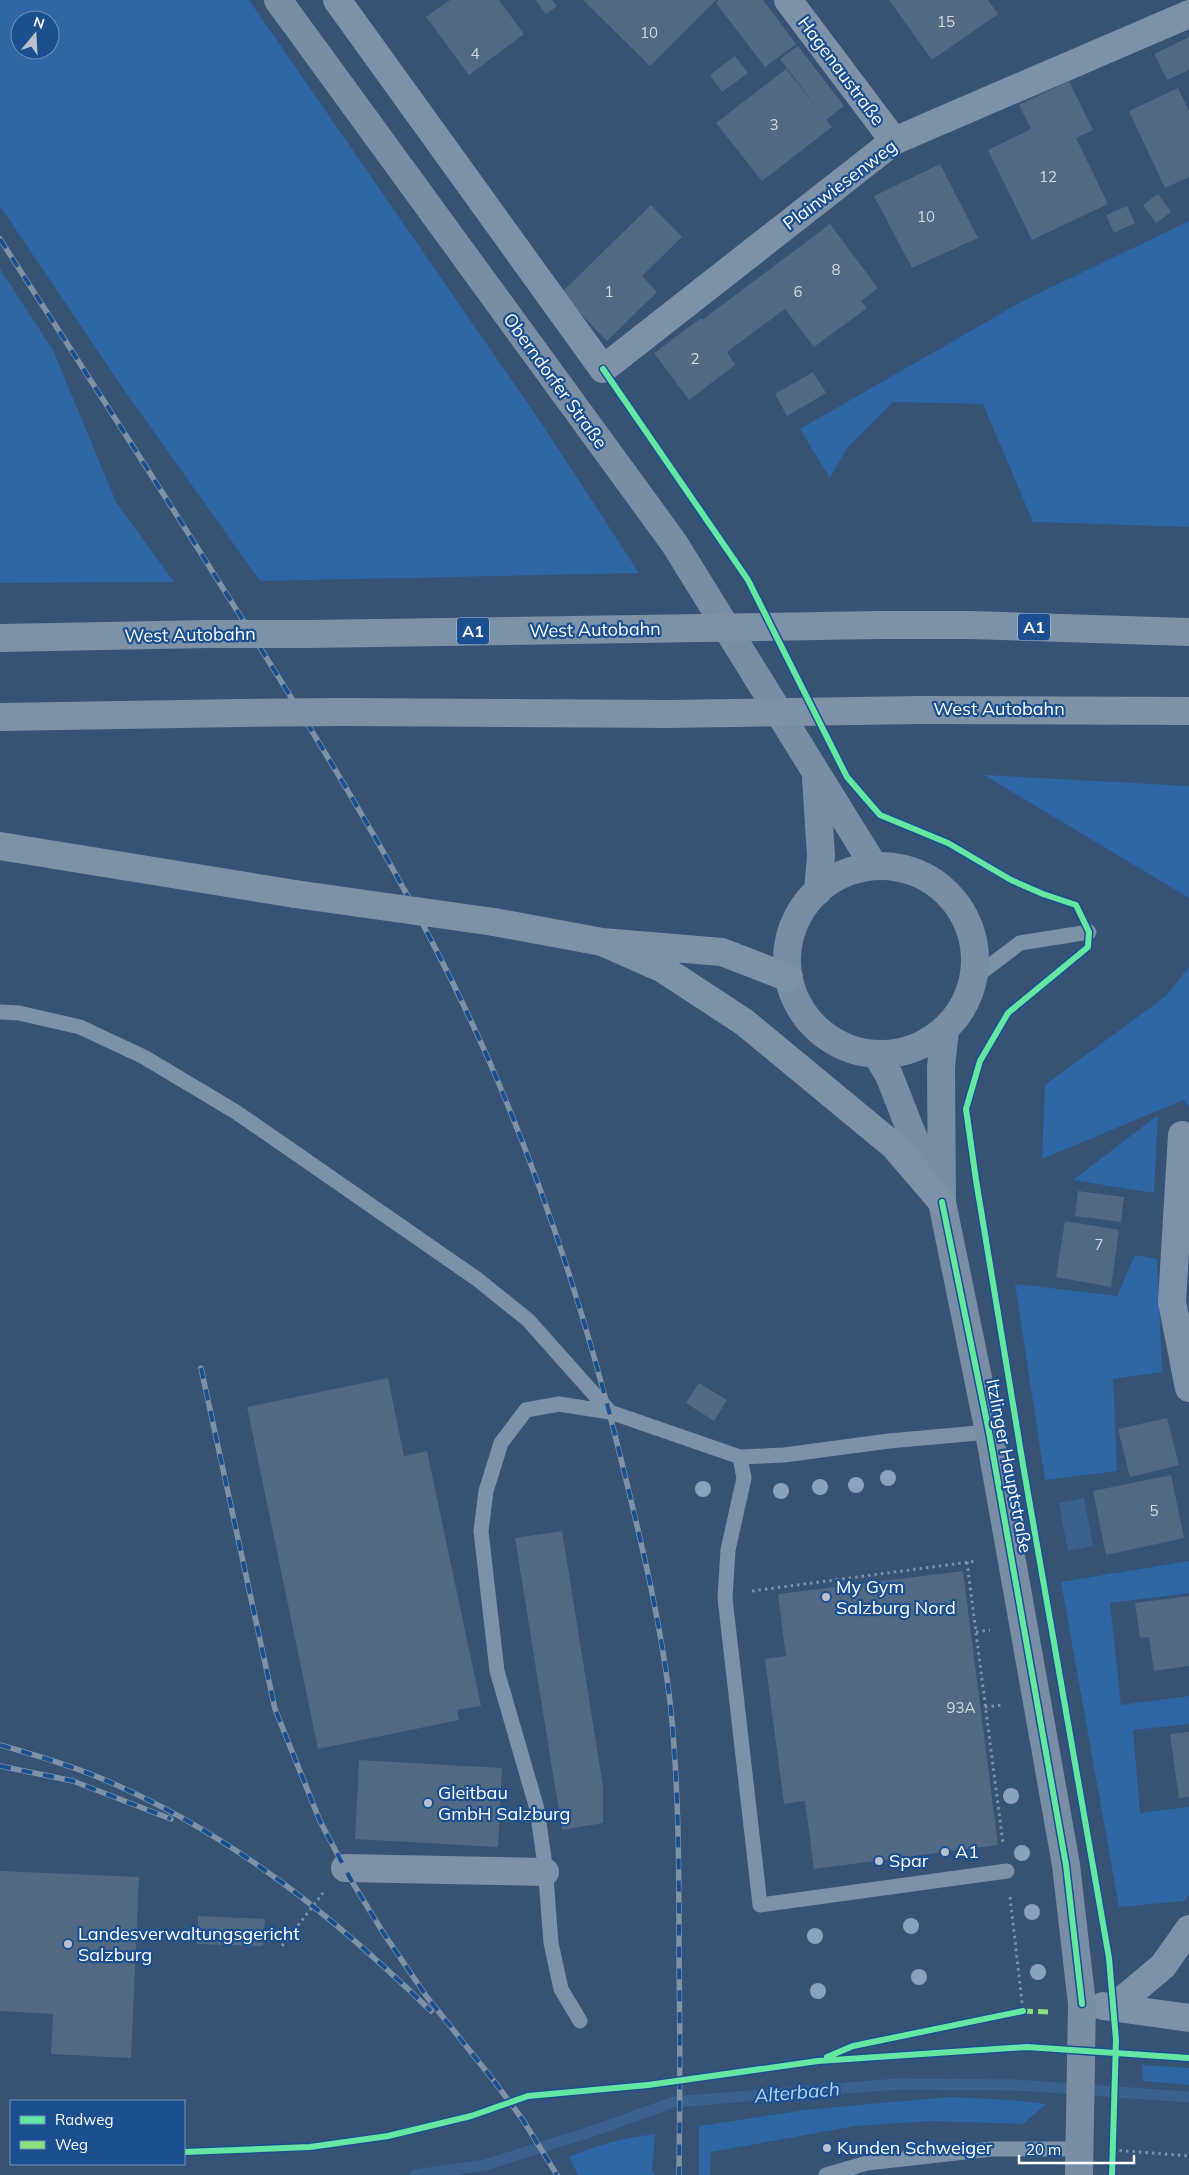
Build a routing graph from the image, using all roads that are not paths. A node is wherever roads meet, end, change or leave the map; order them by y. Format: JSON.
{"nodes":[{"id":1,"x":278,"y":0,"type":"edge"},
{"id":2,"x":337,"y":0,"type":"edge"},
{"id":3,"x":788,"y":0,"type":"edge"},
{"id":4,"x":1189,"y":14,"type":"edge"},
{"id":5,"x":894,"y":142,"type":"junction"},
{"id":6,"x":1189,"y":632,"type":"edge"},
{"id":7,"x":0,"y":638,"type":"edge"},
{"id":8,"x":1189,"y":711,"type":"edge"},
{"id":9,"x":0,"y":717,"type":"edge"},
{"id":10,"x":816,"y":773,"type":"junction"},
{"id":11,"x":0,"y":846,"type":"edge"},
{"id":12,"x":874,"y":866,"type":"junction"},
{"id":13,"x":818,"y":891,"type":"junction"},
{"id":14,"x":1089,"y":932,"type":"dead end"},
{"id":15,"x":602,"y":942,"type":"junction"},
{"id":16,"x":975,"y":976,"type":"junction"},
{"id":17,"x":790,"y":978,"type":"junction"},
{"id":18,"x":0,"y":1012,"type":"edge"},
{"id":19,"x":945,"y":1030,"type":"junction"},
{"id":20,"x":876,"y":1054,"type":"junction"},
{"id":21,"x":1185,"y":1139,"type":"edge"},
{"id":22,"x":942,"y":1202,"type":"junction"},
{"id":23,"x":1189,"y":1388,"type":"edge"},
{"id":24,"x":610,"y":1412,"type":"junction"},
{"id":25,"x":989,"y":1432,"type":"junction"},
{"id":26,"x":740,"y":1457,"type":"junction"},
{"id":27,"x":345,"y":1868,"type":"road end"},
{"id":28,"x":1007,"y":1870,"type":"road end"},
{"id":29,"x":545,"y":1872,"type":"junction"},
{"id":30,"x":1189,"y":1929,"type":"edge"},
{"id":31,"x":1082,"y":2004,"type":"junction"},
{"id":32,"x":1114,"y":2007,"type":"junction"},
{"id":33,"x":1189,"y":2018,"type":"edge"},
{"id":34,"x":580,"y":2021,"type":"dead end"},
{"id":35,"x":1080,"y":2153,"type":"edge"},
{"id":36,"x":826,"y":2175,"type":"edge"}],
"edges":[{"from":1,"to":10,"type":"main road","name":"Oberndorfer Straße"},
{"from":2,"to":5,"type":"street","name":"Plainwiesenweg"},
{"from":3,"to":5,"type":"street","name":"Hagenaustraße"},
{"from":4,"to":5,"type":"street","name":"Plainwiesenweg"},
{"from":6,"to":7,"type":"highway","name":"West Autobahn","number":"A1","bridge":true},
{"from":8,"to":9,"type":"highway","name":"West Autobahn","bridge":true},
{"from":10,"to":12,"type":"main road","name":"Oberndorfer Straße"},
{"from":10,"to":13,"type":"main road","name":"Oberndorfer Straße"},
{"from":11,"to":15,"type":"highway","bridge":true},
{"from":12,"to":13,"type":"main road"},
{"from":12,"to":16,"type":"main road"},
{"from":13,"to":17,"type":"main road"},
{"from":14,"to":16,"type":"lane"},
{"from":15,"to":17,"type":"highway"},
{"from":15,"to":22,"type":"highway"},
{"from":16,"to":19,"type":"main road"},
{"from":17,"to":20,"type":"main road"},
{"from":18,"to":24,"type":"lane"},
{"from":19,"to":20,"type":"main road"},
{"from":19,"to":22,"type":"main road"},
{"from":20,"to":22,"type":"main road"},
{"from":21,"to":23,"type":"street"},
{"from":22,"to":25,"type":"main road","name":"Itzlinger Hauptstraße"},
{"from":24,"to":26,"type":"lane"},
{"from":24,"to":29,"type":"lane"},
{"from":25,"to":26,"type":"lane"},
{"from":25,"to":31,"type":"main road","name":"Itzlinger Hauptstraße"},
{"from":26,"to":28,"type":"lane"},
{"from":27,"to":29,"type":"street"},
{"from":29,"to":34,"type":"lane"},
{"from":30,"to":32,"type":"street"},
{"from":31,"to":32,"type":"street"},
{"from":31,"to":35,"type":"main road","name":"Itzlinger Hauptstraße"},
{"from":32,"to":33,"type":"street"},
{"from":35,"to":36,"type":"lane"}]}
